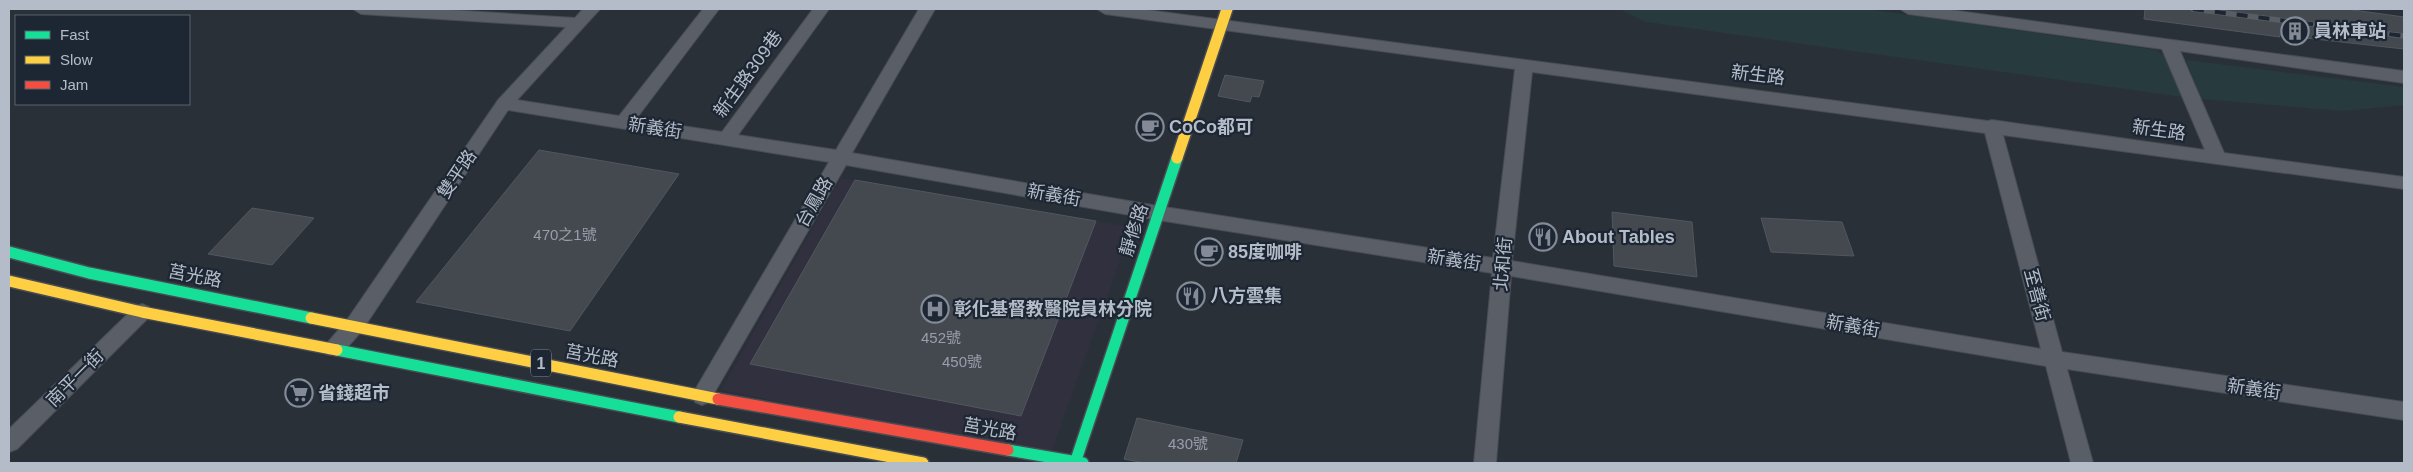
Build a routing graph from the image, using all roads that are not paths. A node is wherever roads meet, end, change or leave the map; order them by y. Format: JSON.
{"nodes":[{"id":1,"x":361,"y":9,"type":"edge"},
{"id":2,"x":592,"y":9,"type":"edge"},
{"id":3,"x":711,"y":9,"type":"edge"},
{"id":4,"x":820,"y":9,"type":"edge"},
{"id":5,"x":927,"y":9,"type":"edge"},
{"id":6,"x":1106,"y":9,"type":"edge"},
{"id":7,"x":1908,"y":9,"type":"edge"},
{"id":8,"x":1224,"y":16,"type":"edge"},
{"id":9,"x":580,"y":23,"type":"junction"},
{"id":10,"x":2169,"y":46,"type":"junction"},
{"id":11,"x":1524,"y":65,"type":"junction"},
{"id":12,"x":2404,"y":77,"type":"edge"},
{"id":13,"x":504,"y":104,"type":"junction"},
{"id":14,"x":623,"y":122,"type":"junction"},
{"id":15,"x":1992,"y":126,"type":"junction"},
{"id":16,"x":726,"y":139,"type":"junction"},
{"id":17,"x":840,"y":157,"type":"junction"},
{"id":18,"x":2217,"y":158,"type":"junction"},
{"id":19,"x":2404,"y":183,"type":"edge"},
{"id":20,"x":1158,"y":213,"type":"junction"},
{"id":21,"x":9,"y":252,"type":"edge"},
{"id":22,"x":1502,"y":267,"type":"junction"},
{"id":23,"x":9,"y":281,"type":"edge"},
{"id":24,"x":142,"y":312,"type":"junction"},
{"id":25,"x":354,"y":326,"type":"junction"},
{"id":26,"x":333,"y":348,"type":"junction"},
{"id":27,"x":2054,"y":359,"type":"junction"},
{"id":28,"x":702,"y":396,"type":"junction"},
{"id":29,"x":2404,"y":411,"type":"edge"},
{"id":30,"x":9,"y":443,"type":"edge"},
{"id":31,"x":923,"y":463,"type":"edge"},
{"id":32,"x":1078,"y":463,"type":"edge"},
{"id":33,"x":1485,"y":463,"type":"edge"},
{"id":34,"x":2082,"y":463,"type":"edge"}],
"edges":[{"from":1,"to":9,"type":"street"},
{"from":2,"to":9,"type":"street","name":"雙平路"},
{"from":3,"to":14,"type":"street"},
{"from":4,"to":16,"type":"street","name":"新生路309巷"},
{"from":5,"to":17,"type":"street","name":"台鳳路"},
{"from":6,"to":8,"type":"street","name":"新生路"},
{"from":7,"to":10,"type":"street"},
{"from":8,"to":11,"type":"street","name":"新生路"},
{"from":8,"to":20,"type":"main road","name":"靜修路"},
{"from":9,"to":13,"type":"street","name":"雙平路"},
{"from":10,"to":12,"type":"street"},
{"from":10,"to":18,"type":"street"},
{"from":11,"to":15,"type":"street","name":"新生路"},
{"from":11,"to":22,"type":"street","name":"北和街"},
{"from":13,"to":14,"type":"street","name":"新義街"},
{"from":13,"to":25,"type":"street","name":"雙平路"},
{"from":14,"to":16,"type":"street","name":"新義街"},
{"from":15,"to":18,"type":"street","name":"新生路"},
{"from":15,"to":27,"type":"street","name":"至善街"},
{"from":16,"to":17,"type":"street","name":"新義街"},
{"from":17,"to":20,"type":"street","name":"新義街"},
{"from":17,"to":28,"type":"street","name":"台鳳路"},
{"from":18,"to":19,"type":"street","name":"新生路"},
{"from":20,"to":22,"type":"street","name":"新義街"},
{"from":20,"to":32,"type":"main road","name":"靜修路"},
{"from":21,"to":25,"type":"main road","name":"莒光路","number":"1"},
{"from":22,"to":27,"type":"street","name":"新義街"},
{"from":22,"to":33,"type":"street","name":"北和街"},
{"from":23,"to":24,"type":"main road","number":"1"},
{"from":24,"to":26,"type":"main road","number":"1"},
{"from":24,"to":30,"type":"street","name":"南平一街"},
{"from":25,"to":26,"type":"street","name":"雙平路"},
{"from":25,"to":28,"type":"main road","name":"莒光路","number":"1"},
{"from":26,"to":31,"type":"main road","number":"1"},
{"from":27,"to":29,"type":"street","name":"新義街"},
{"from":27,"to":34,"type":"street","name":"至善街"},
{"from":28,"to":32,"type":"main road","name":"莒光路","number":"1"}]}
